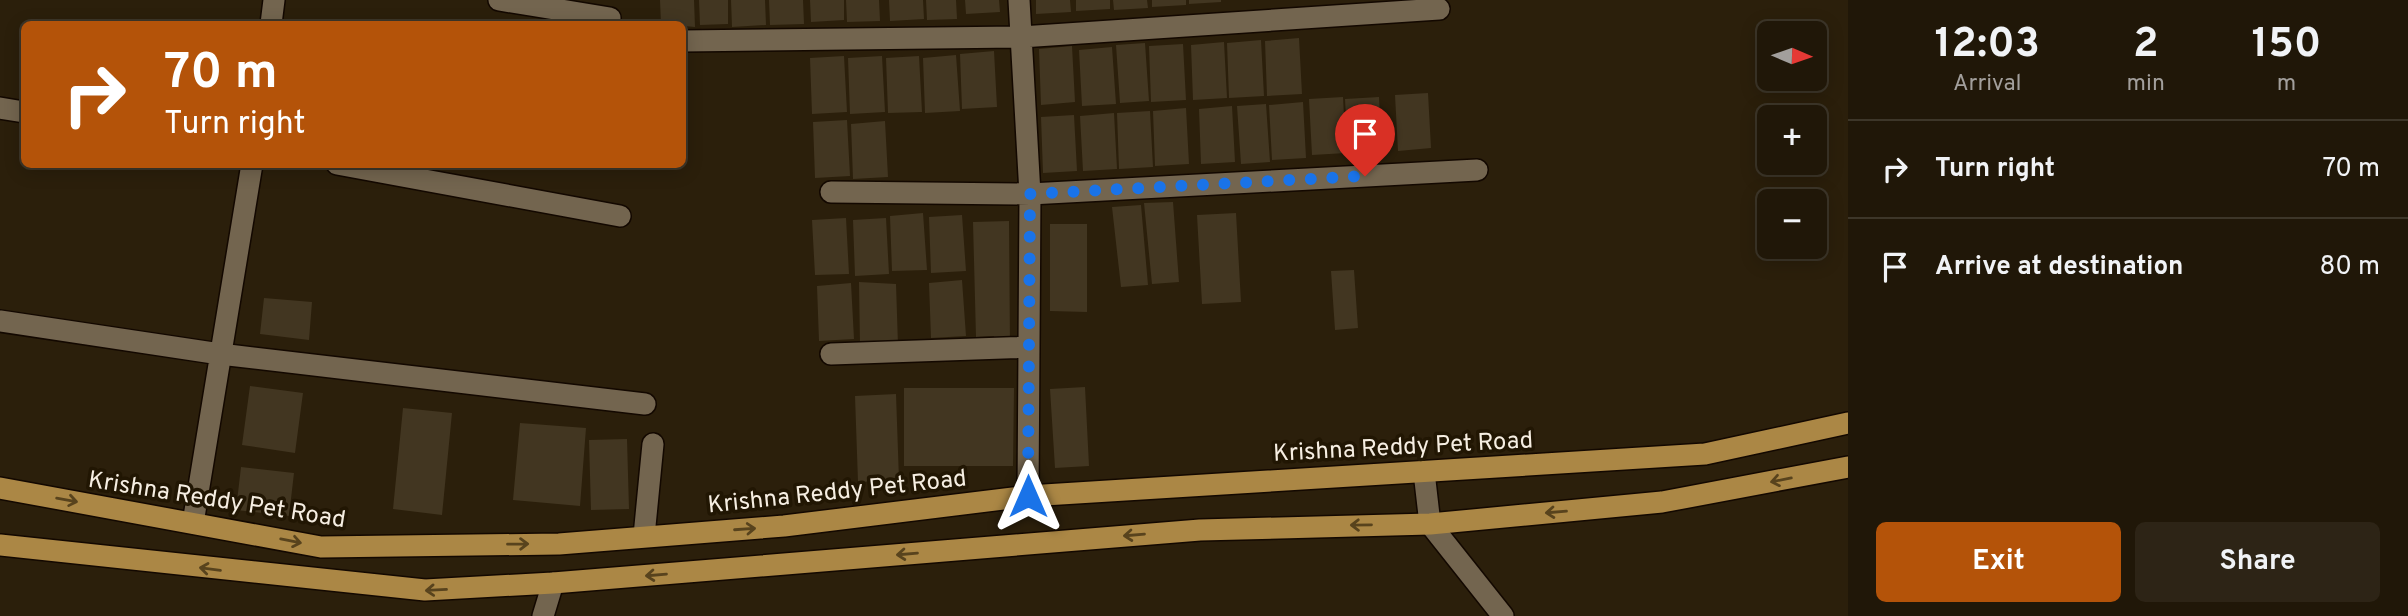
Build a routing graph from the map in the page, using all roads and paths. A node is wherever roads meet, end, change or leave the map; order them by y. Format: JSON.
{"nodes":[{"id":1,"x":274,"y":0,"type":"edge"},
{"id":2,"x":499,"y":0,"type":"edge"},
{"id":3,"x":1019,"y":0,"type":"edge"},
{"id":4,"x":1439,"y":9,"type":"dead end"},
{"id":5,"x":610,"y":18,"type":"dead end"},
{"id":6,"x":271,"y":21,"type":"edge"},
{"id":7,"x":1021,"y":37,"type":"junction"},
{"id":8,"x":686,"y":41,"type":"edge"},
{"id":9,"x":0,"y":108,"type":"edge"},
{"id":10,"x":21,"y":112,"type":"edge"},
{"id":11,"x":251,"y":168,"type":"edge"},
{"id":12,"x":359,"y":168,"type":"edge"},
{"id":13,"x":1477,"y":170,"type":"dead end"},
{"id":14,"x":831,"y":192,"type":"dead end"},
{"id":15,"x":1030,"y":194,"type":"junction"},
{"id":16,"x":620,"y":216,"type":"dead end"},
{"id":17,"x":0,"y":321,"type":"edge"},
{"id":18,"x":1029,"y":347,"type":"junction"},
{"id":19,"x":219,"y":354,"type":"junction"},
{"id":20,"x":831,"y":354,"type":"dead end"},
{"id":21,"x":645,"y":404,"type":"dead end"},
{"id":22,"x":1848,"y":423,"type":"edge"},
{"id":23,"x":653,"y":444,"type":"dead end"},
{"id":24,"x":1848,"y":467,"type":"edge"},
{"id":25,"x":1424,"y":472,"type":"junction"},
{"id":26,"x":0,"y":488,"type":"edge"},
{"id":27,"x":1028,"y":496,"type":"junction"},
{"id":28,"x":193,"y":523,"type":"junction"},
{"id":29,"x":1430,"y":524,"type":"junction"},
{"id":30,"x":644,"y":536,"type":"junction"},
{"id":31,"x":0,"y":545,"type":"edge"},
{"id":32,"x":553,"y":583,"type":"junction"},
{"id":33,"x":543,"y":616,"type":"edge"},
{"id":34,"x":1503,"y":616,"type":"edge"}],
"edges":[{"from":1,"to":6,"type":"street"},
{"from":2,"to":5,"type":"street"},
{"from":3,"to":7,"type":"street"},
{"from":4,"to":7,"type":"street"},
{"from":7,"to":8,"type":"street"},
{"from":7,"to":15,"type":"street"},
{"from":9,"to":10,"type":"street"},
{"from":11,"to":19,"type":"street"},
{"from":12,"to":16,"type":"street"},
{"from":13,"to":15,"type":"street"},
{"from":14,"to":15,"type":"street"},
{"from":15,"to":18,"type":"street"},
{"from":17,"to":19,"type":"street"},
{"from":18,"to":20,"type":"street"},
{"from":18,"to":27,"type":"street"},
{"from":19,"to":21,"type":"street"},
{"from":19,"to":28,"type":"street"},
{"from":22,"to":25,"type":"main road","name":"Krishna Reddy Pet Road"},
{"from":23,"to":30,"type":"street"},
{"from":24,"to":29,"type":"main road","one_way":true},
{"from":25,"to":27,"type":"main road","name":"Krishna Reddy Pet Road"},
{"from":25,"to":29,"type":"street"},
{"from":26,"to":28,"type":"main road","name":"Krishna Reddy Pet Road","one_way":true},
{"from":30,"to":27,"type":"main road","name":"Krishna Reddy Pet Road","one_way":true},
{"from":28,"to":30,"type":"main road","name":"Krishna Reddy Pet Road","one_way":true},
{"from":29,"to":32,"type":"main road","one_way":true},
{"from":29,"to":34,"type":"street"},
{"from":32,"to":31,"type":"main road","one_way":true},
{"from":32,"to":33,"type":"street"}]}
